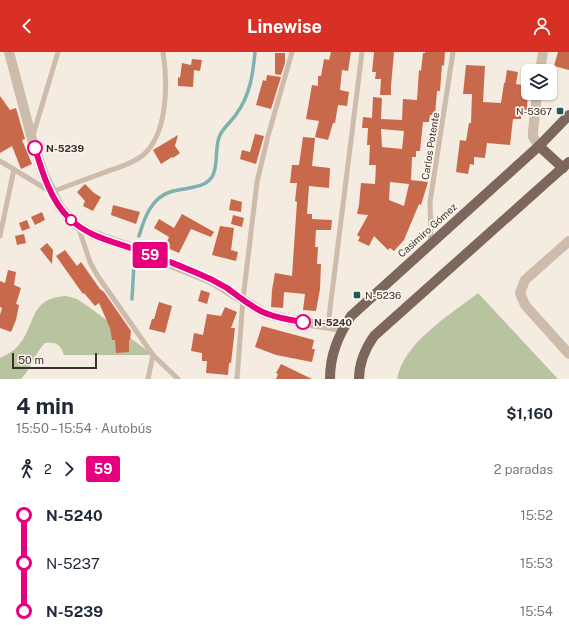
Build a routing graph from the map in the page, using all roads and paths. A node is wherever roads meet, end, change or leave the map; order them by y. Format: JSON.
{"nodes":[{"id":1,"x":9,"y":52,"type":"edge"},
{"id":2,"x":58,"y":52,"type":"edge"},
{"id":3,"x":163,"y":52,"type":"edge"},
{"id":4,"x":292,"y":52,"type":"edge"},
{"id":5,"x":362,"y":52,"type":"edge"},
{"id":6,"x":453,"y":52,"type":"edge"},
{"id":7,"x":543,"y":52,"type":"edge"},
{"id":8,"x":541,"y":64,"type":"edge"},
{"id":9,"x":536,"y":100,"type":"edge"},
{"id":10,"x":569,"y":115,"type":"edge"},
{"id":11,"x":32,"y":139,"type":"junction"},
{"id":12,"x":539,"y":146,"type":"junction"},
{"id":13,"x":0,"y":161,"type":"edge"},
{"id":14,"x":566,"y":165,"type":"edge"},
{"id":15,"x":14,"y":169,"type":"junction"},
{"id":16,"x":51,"y":192,"type":"junction"},
{"id":17,"x":78,"y":226,"type":"junction"},
{"id":18,"x":0,"y":236,"type":"edge"},
{"id":19,"x":569,"y":241,"type":"edge"},
{"id":20,"x":431,"y":242,"type":"junction"},
{"id":21,"x":243,"y":299,"type":"junction"},
{"id":22,"x":328,"y":326,"type":"junction"},
{"id":23,"x":343,"y":328,"type":"junction"},
{"id":24,"x":569,"y":354,"type":"edge"},
{"id":25,"x":153,"y":355,"type":"junction"},
{"id":26,"x":148,"y":379,"type":"edge"},
{"id":27,"x":178,"y":379,"type":"edge"},
{"id":28,"x":237,"y":379,"type":"edge"},
{"id":29,"x":330,"y":379,"type":"edge"},
{"id":30,"x":359,"y":379,"type":"edge"}],
"edges":[{"from":1,"to":11,"type":"street"},
{"from":2,"to":11,"type":"lane"},
{"from":3,"to":16,"type":"lane"},
{"from":4,"to":21,"type":"lane"},
{"from":5,"to":22,"type":"lane"},
{"from":6,"to":20,"type":"lane","name":"Carlos Potente"},
{"from":7,"to":8,"type":"street"},
{"from":9,"to":12,"type":"street"},
{"from":10,"to":12,"type":"main road","name":"Casimiro Gómez"},
{"from":11,"to":16,"type":"street"},
{"from":12,"to":14,"type":"main road"},
{"from":12,"to":20,"type":"main road","name":"Casimiro Gómez"},
{"from":13,"to":15,"type":"lane"},
{"from":14,"to":30,"type":"main road"},
{"from":15,"to":16,"type":"lane"},
{"from":15,"to":18,"type":"lane"},
{"from":16,"to":17,"type":"street"},
{"from":17,"to":21,"type":"street"},
{"from":17,"to":25,"type":"lane"},
{"from":19,"to":24,"type":"street"},
{"from":20,"to":23,"type":"main road","name":"Casimiro Gómez"},
{"from":21,"to":22,"type":"street"},
{"from":21,"to":28,"type":"lane"},
{"from":22,"to":23,"type":"street"},
{"from":23,"to":29,"type":"main road","name":"Casimiro Gómez"},
{"from":25,"to":26,"type":"lane"},
{"from":25,"to":27,"type":"lane"}]}
